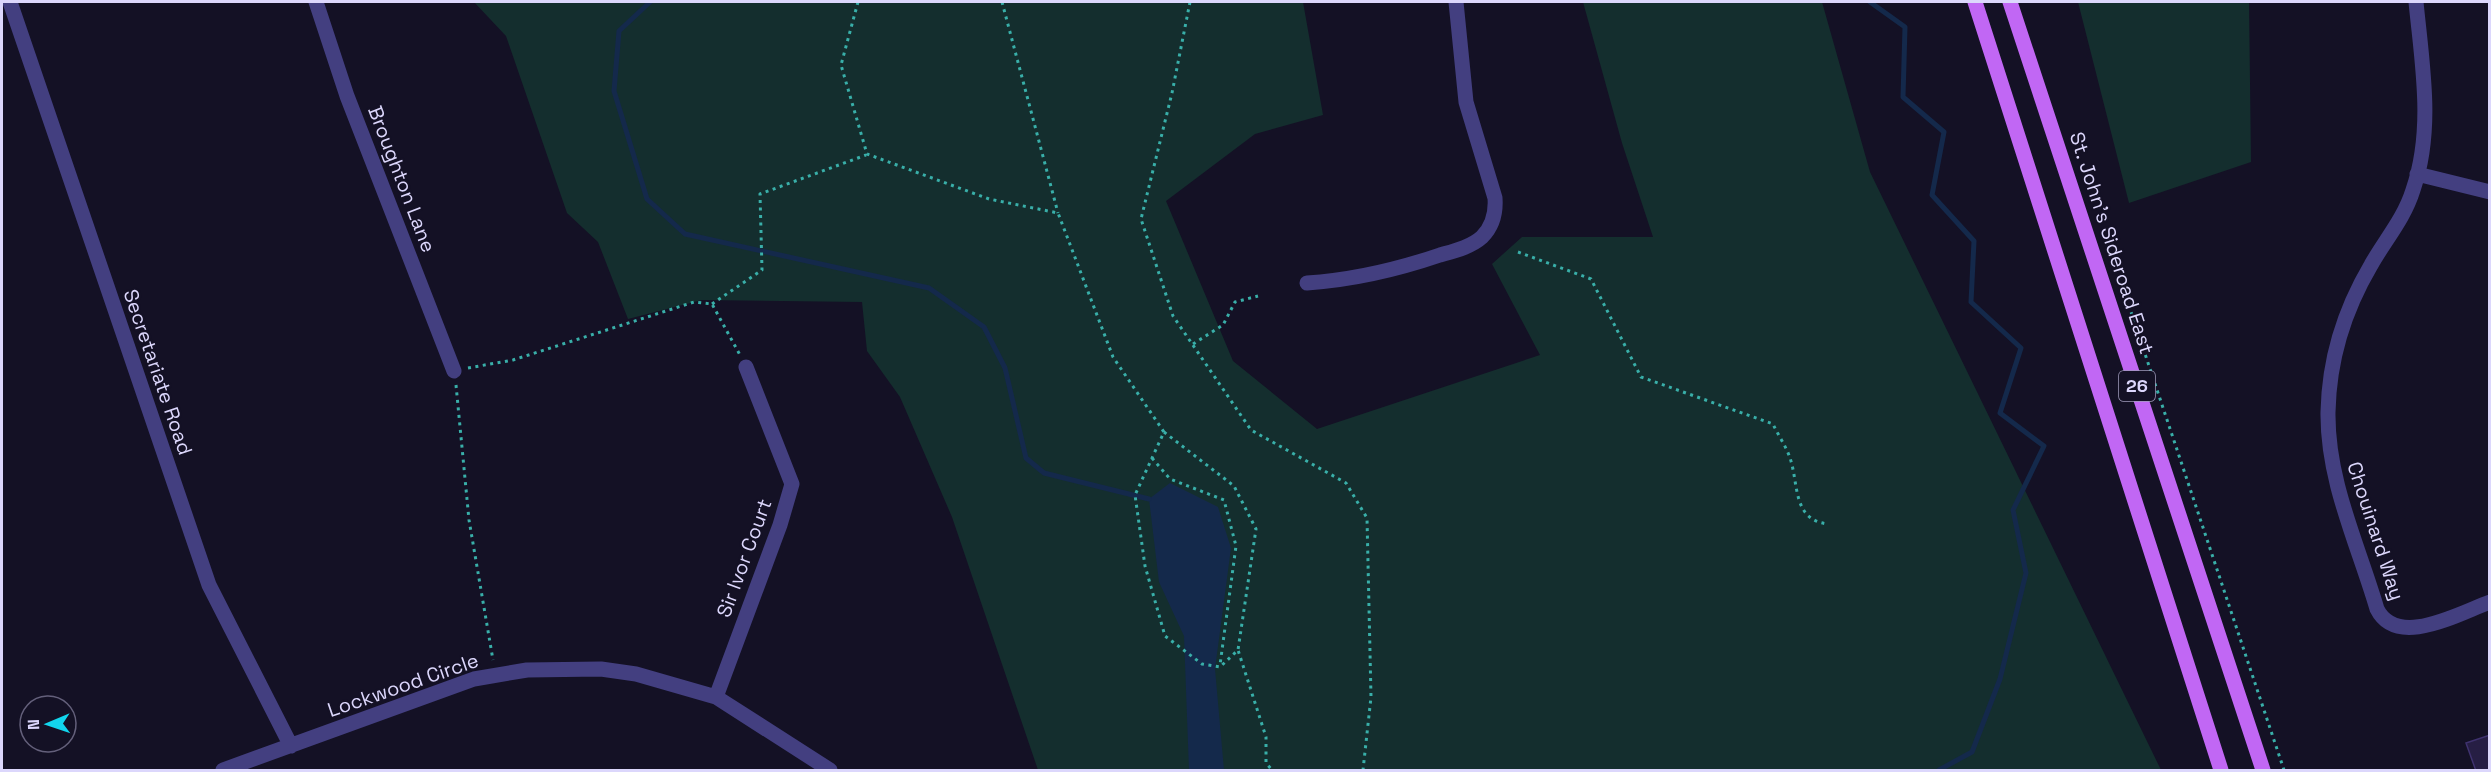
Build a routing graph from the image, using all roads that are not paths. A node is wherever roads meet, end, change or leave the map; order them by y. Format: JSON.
{"nodes":[{"id":1,"x":10,"y":2,"type":"edge"},
{"id":2,"x":316,"y":2,"type":"edge"},
{"id":3,"x":1456,"y":2,"type":"edge"},
{"id":4,"x":1975,"y":2,"type":"edge"},
{"id":5,"x":2010,"y":2,"type":"edge"},
{"id":6,"x":2416,"y":2,"type":"edge"},
{"id":7,"x":2417,"y":174,"type":"junction"},
{"id":8,"x":2490,"y":192,"type":"edge"},
{"id":9,"x":1307,"y":283,"type":"dead end"},
{"id":10,"x":746,"y":367,"type":"road end"},
{"id":11,"x":454,"y":371,"type":"road end"},
{"id":12,"x":2490,"y":602,"type":"edge"},
{"id":13,"x":716,"y":697,"type":"junction"},
{"id":14,"x":291,"y":746,"type":"junction"},
{"id":15,"x":223,"y":771,"type":"edge"},
{"id":16,"x":830,"y":771,"type":"edge"},
{"id":17,"x":2222,"y":771,"type":"edge"},
{"id":18,"x":2264,"y":771,"type":"edge"}],
"edges":[{"from":1,"to":14,"type":"street","name":"Secretariate Road"},
{"from":2,"to":11,"type":"street","name":"Broughton Lane"},
{"from":3,"to":9,"type":"street"},
{"from":4,"to":17,"type":"main road","number":"26"},
{"from":5,"to":18,"type":"main road","name":"St. John's Sideroad East","number":"26"},
{"from":6,"to":7,"type":"street","name":"Chouinard Way"},
{"from":7,"to":8,"type":"street"},
{"from":7,"to":12,"type":"street","name":"Chouinard Way"},
{"from":10,"to":13,"type":"street","name":"Sir Ivor Court"},
{"from":13,"to":14,"type":"street","name":"Lockwood Circle"},
{"from":13,"to":16,"type":"street","name":"Lockwood Circle"},
{"from":14,"to":15,"type":"street","name":"Lockwood Circle"}]}
